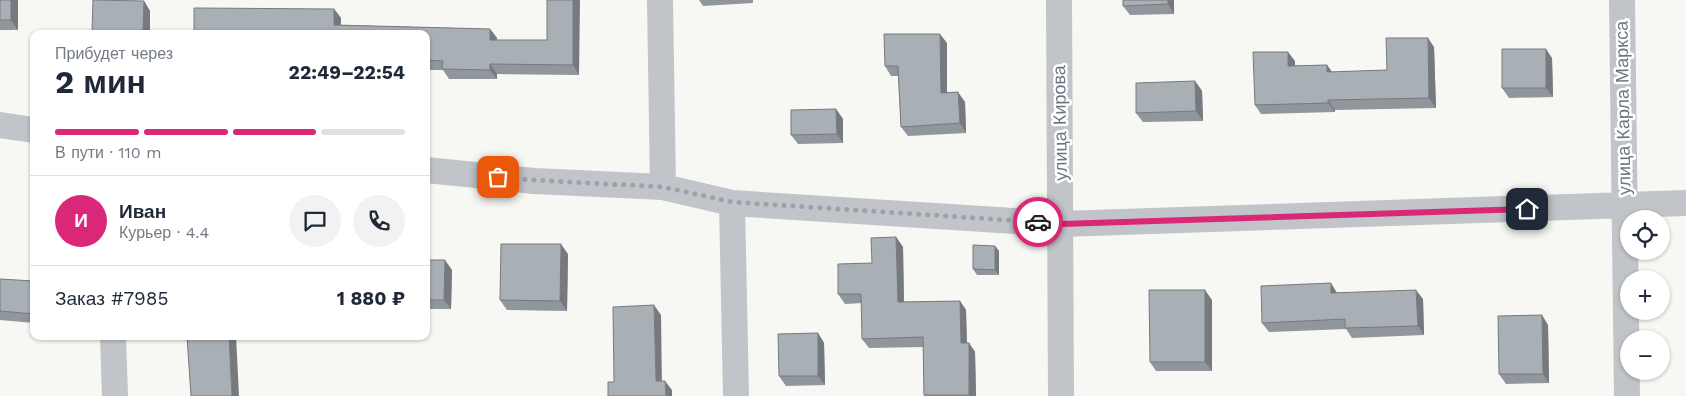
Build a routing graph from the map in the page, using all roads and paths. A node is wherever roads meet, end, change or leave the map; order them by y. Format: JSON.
{"nodes":[{"id":1,"x":660,"y":0,"type":"edge"},
{"id":2,"x":1059,"y":0,"type":"edge"},
{"id":3,"x":1622,"y":0,"type":"edge"},
{"id":4,"x":0,"y":126,"type":"edge"},
{"id":5,"x":30,"y":130,"type":"edge"},
{"id":6,"x":430,"y":170,"type":"edge"},
{"id":7,"x":663,"y":187,"type":"junction"},
{"id":8,"x":732,"y":202,"type":"junction"},
{"id":9,"x":1686,"y":204,"type":"edge"},
{"id":10,"x":1624,"y":206,"type":"junction"},
{"id":11,"x":1061,"y":224,"type":"junction"},
{"id":12,"x":112,"y":340,"type":"edge"},
{"id":13,"x":115,"y":396,"type":"edge"},
{"id":14,"x":736,"y":396,"type":"edge"},
{"id":15,"x":1061,"y":396,"type":"edge"},
{"id":16,"x":1628,"y":396,"type":"edge"}],
"edges":[{"from":1,"to":7,"type":"street"},
{"from":2,"to":11,"type":"street","name":"улица Кирова"},
{"from":3,"to":10,"type":"street","name":"улица Карла Маркса"},
{"from":4,"to":5,"type":"street"},
{"from":6,"to":7,"type":"street"},
{"from":7,"to":8,"type":"street"},
{"from":8,"to":11,"type":"street"},
{"from":8,"to":14,"type":"street"},
{"from":9,"to":10,"type":"street"},
{"from":10,"to":11,"type":"street"},
{"from":10,"to":16,"type":"street","name":"улица Карла Маркса"},
{"from":11,"to":15,"type":"street","name":"улица Кирова"},
{"from":12,"to":13,"type":"street"}]}
